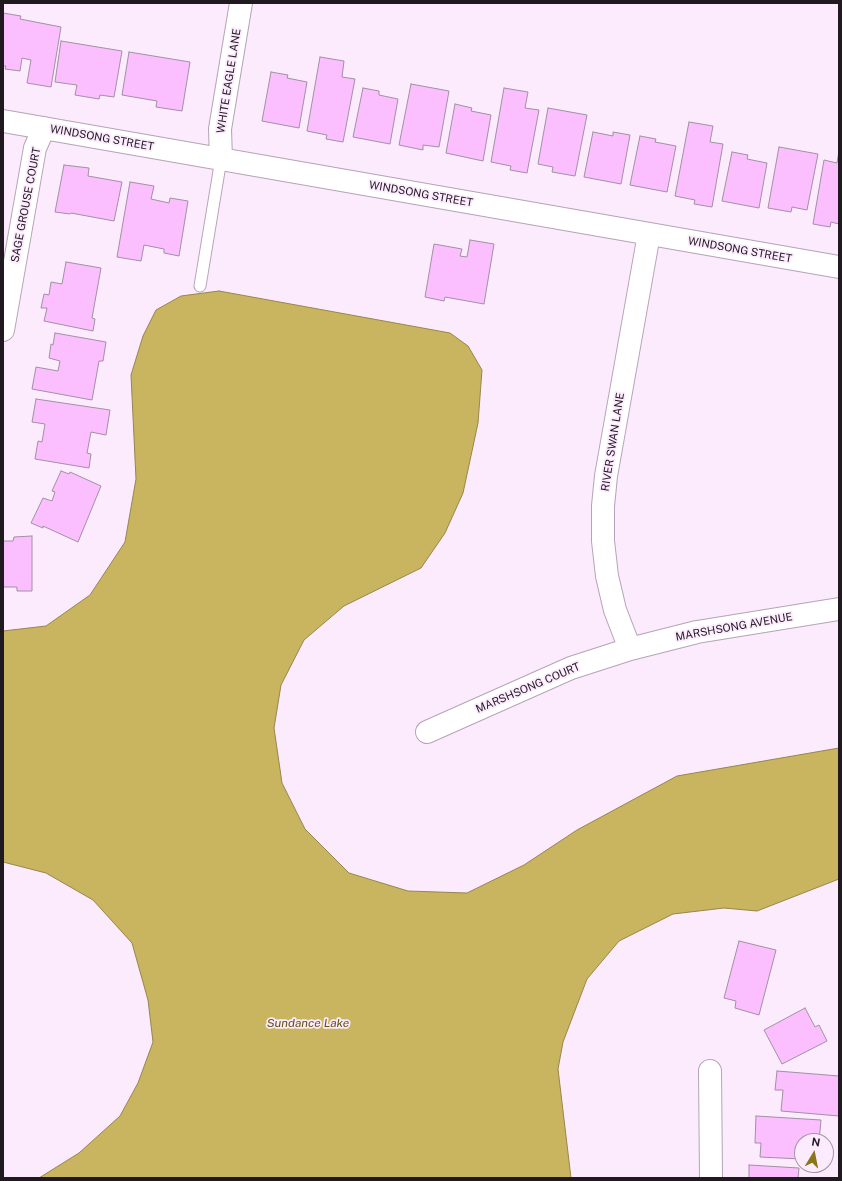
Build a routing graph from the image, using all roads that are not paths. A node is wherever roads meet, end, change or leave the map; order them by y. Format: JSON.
{"nodes":[{"id":1,"x":241,"y":3,"type":"edge"},
{"id":2,"x":3,"y":121,"type":"edge"},
{"id":3,"x":44,"y":128,"type":"junction"},
{"id":4,"x":221,"y":159,"type":"junction"},
{"id":5,"x":649,"y":234,"type":"junction"},
{"id":6,"x":839,"y":267,"type":"edge"},
{"id":7,"x":200,"y":286,"type":"dead end"},
{"id":8,"x":3,"y":330,"type":"edge"},
{"id":9,"x":839,"y":609,"type":"edge"},
{"id":10,"x":630,"y":649,"type":"junction"},
{"id":11,"x":428,"y":732,"type":"dead end"},
{"id":12,"x":710,"y":1071,"type":"dead end"},
{"id":13,"x":710,"y":1178,"type":"edge"}],
"edges":[{"from":1,"to":4,"type":"street","name":"WHITE EAGLE LANE"},
{"from":2,"to":3,"type":"street","name":"WINDSONG STREET"},
{"from":3,"to":4,"type":"street","name":"WINDSONG STREET"},
{"from":3,"to":8,"type":"street","name":"SAGE GROUSE COURT"},
{"from":4,"to":5,"type":"street","name":"WINDSONG STREET"},
{"from":4,"to":7,"type":"lane"},
{"from":5,"to":6,"type":"street","name":"WINDSONG STREET"},
{"from":5,"to":10,"type":"street","name":"RIVER SWAN LANE"},
{"from":9,"to":10,"type":"street","name":"MARSHSONG AVENUE"},
{"from":10,"to":11,"type":"street","name":"MARSHSONG COURT"},
{"from":12,"to":13,"type":"street"}]}
